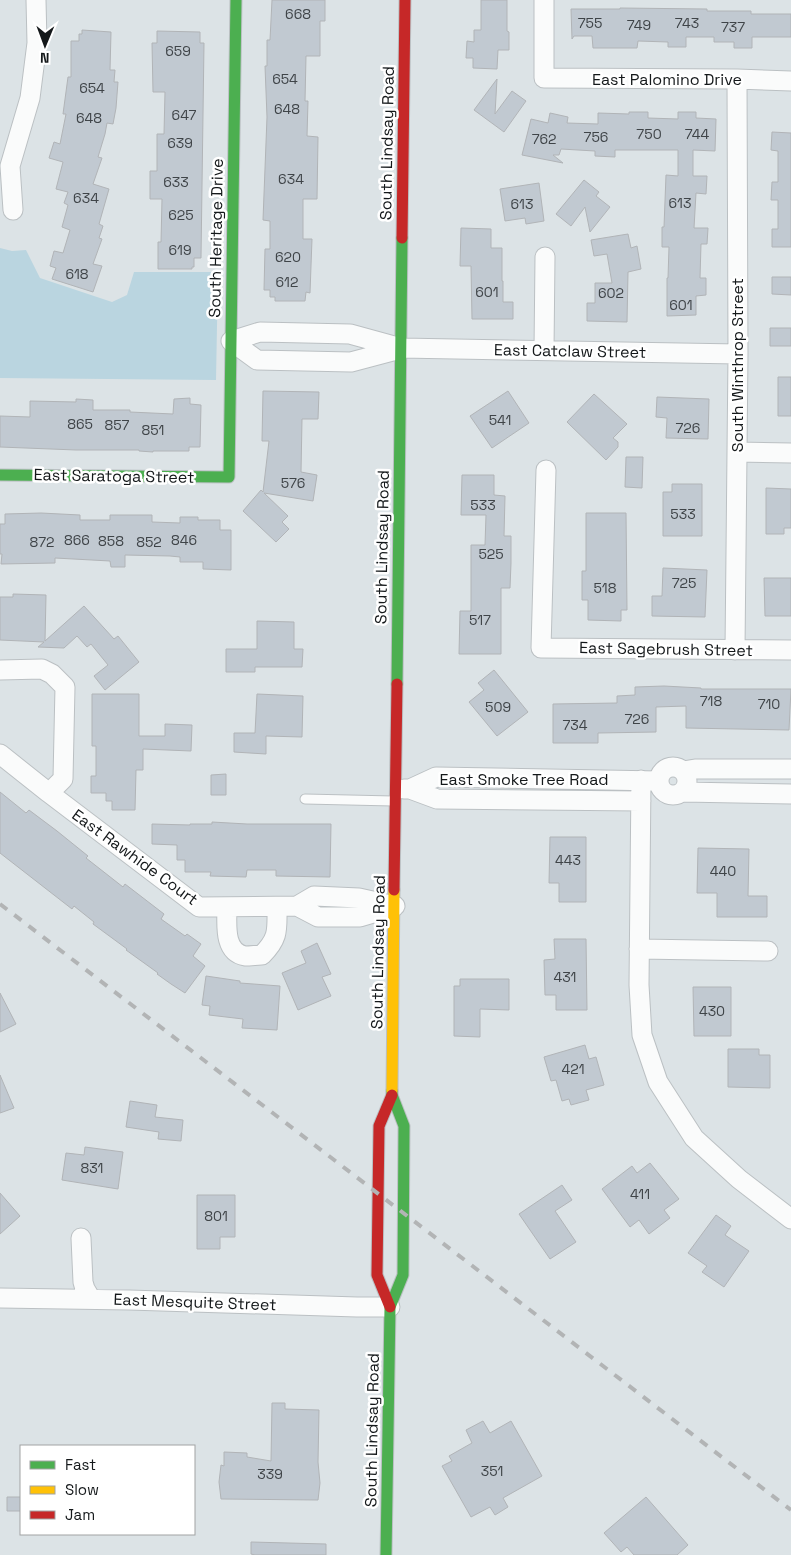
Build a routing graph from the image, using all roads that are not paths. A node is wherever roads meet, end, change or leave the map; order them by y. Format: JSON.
{"nodes":[{"id":1,"x":36,"y":0,"type":"edge"},
{"id":2,"x":236,"y":0,"type":"edge"},
{"id":3,"x":405,"y":0,"type":"edge"},
{"id":4,"x":544,"y":0,"type":"edge"},
{"id":5,"x":737,"y":79,"type":"junction"},
{"id":6,"x":791,"y":81,"type":"edge"},
{"id":7,"x":13,"y":210,"type":"dead end"},
{"id":8,"x":545,"y":257,"type":"dead end"},
{"id":9,"x":231,"y":341,"type":"junction"},
{"id":10,"x":401,"y":348,"type":"junction"},
{"id":11,"x":544,"y":350,"type":"junction"},
{"id":12,"x":738,"y":354,"type":"junction"},
{"id":13,"x":737,"y":452,"type":"junction"},
{"id":14,"x":791,"y":453,"type":"edge"},
{"id":15,"x":546,"y":470,"type":"dead end"},
{"id":16,"x":0,"y":475,"type":"edge"},
{"id":17,"x":229,"y":478,"type":"joint"},
{"id":18,"x":735,"y":650,"type":"junction"},
{"id":19,"x":791,"y":650,"type":"edge"},
{"id":20,"x":0,"y":670,"type":"edge"},
{"id":21,"x":0,"y":754,"type":"edge"},
{"id":22,"x":782,"y":769,"type":"edge"},
{"id":23,"x":683,"y":771,"type":"junction"},
{"id":24,"x":650,"y":781,"type":"junction"},
{"id":25,"x":683,"y":792,"type":"junction"},
{"id":26,"x":49,"y":793,"type":"junction"},
{"id":27,"x":400,"y":793,"type":"junction"},
{"id":28,"x":782,"y":794,"type":"edge"},
{"id":29,"x":305,"y":799,"type":"dead end"},
{"id":30,"x":641,"y":801,"type":"junction"},
{"id":31,"x":395,"y":906,"type":"junction"},
{"id":32,"x":227,"y":907,"type":"junction"},
{"id":33,"x":277,"y":907,"type":"junction"},
{"id":34,"x":639,"y":949,"type":"junction"},
{"id":35,"x":768,"y":951,"type":"dead end"},
{"id":36,"x":392,"y":1095,"type":"junction"},
{"id":37,"x":791,"y":1219,"type":"edge"},
{"id":38,"x":81,"y":1238,"type":"dead end"},
{"id":39,"x":0,"y":1298,"type":"edge"},
{"id":40,"x":91,"y":1299,"type":"junction"},
{"id":41,"x":390,"y":1307,"type":"junction"},
{"id":42,"x":386,"y":1555,"type":"edge"}],
"edges":[{"from":1,"to":7,"type":"street"},
{"from":2,"to":9,"type":"main road","name":"South Heritage Drive"},
{"from":3,"to":10,"type":"main road","name":"South Lindsay Road"},
{"from":4,"to":5,"type":"street","name":"East Palomino Drive"},
{"from":5,"to":6,"type":"street","name":"East Palomino Drive"},
{"from":5,"to":12,"type":"street","name":"South Winthrop Street"},
{"from":8,"to":11,"type":"street"},
{"from":9,"to":10,"type":"street","name":"East Catclaw Street"},
{"from":9,"to":10,"type":"street","name":"East Catclaw Street"},
{"from":9,"to":17,"type":"main road","name":"South Heritage Drive"},
{"from":10,"to":11,"type":"street","name":"East Catclaw Street"},
{"from":10,"to":27,"type":"main road","name":"South Lindsay Road"},
{"from":11,"to":12,"type":"street","name":"East Catclaw Street"},
{"from":12,"to":13,"type":"street","name":"South Winthrop Street"},
{"from":13,"to":14,"type":"street"},
{"from":13,"to":18,"type":"street","name":"South Winthrop Street"},
{"from":15,"to":18,"type":"street","name":"East Sagebrush Street"},
{"from":16,"to":17,"type":"main road","name":"East Saratoga Street"},
{"from":18,"to":19,"type":"street","name":"East Sagebrush Street"},
{"from":20,"to":26,"type":"street"},
{"from":21,"to":26,"type":"street","name":"East Rawhide Court"},
{"from":22,"to":23,"type":"street"},
{"from":22,"to":28,"type":"street"},
{"from":23,"to":24,"type":"street"},
{"from":23,"to":25,"type":"street"},
{"from":24,"to":25,"type":"street"},
{"from":24,"to":27,"type":"street","name":"East Smoke Tree Road"},
{"from":24,"to":30,"type":"street"},
{"from":25,"to":28,"type":"street"},
{"from":26,"to":32,"type":"street","name":"East Rawhide Court"},
{"from":27,"to":29,"type":"lane"},
{"from":27,"to":30,"type":"street","name":"East Smoke Tree Road"},
{"from":27,"to":31,"type":"main road","name":"South Lindsay Road"},
{"from":30,"to":34,"type":"street"},
{"from":31,"to":33,"type":"street","name":"East Rawhide Court"},
{"from":31,"to":36,"type":"main road","name":"South Lindsay Road"},
{"from":32,"to":33,"type":"street","name":"East Rawhide Court"},
{"from":32,"to":33,"type":"street"},
{"from":34,"to":35,"type":"street"},
{"from":34,"to":37,"type":"street"},
{"from":36,"to":41,"type":"main road","name":"South Lindsay Road"},
{"from":36,"to":41,"type":"main road","name":"South Lindsay Road"},
{"from":38,"to":40,"type":"street"},
{"from":39,"to":40,"type":"street","name":"East Mesquite Street"},
{"from":40,"to":41,"type":"street","name":"East Mesquite Street"},
{"from":41,"to":42,"type":"main road","name":"South Lindsay Road"}]}
